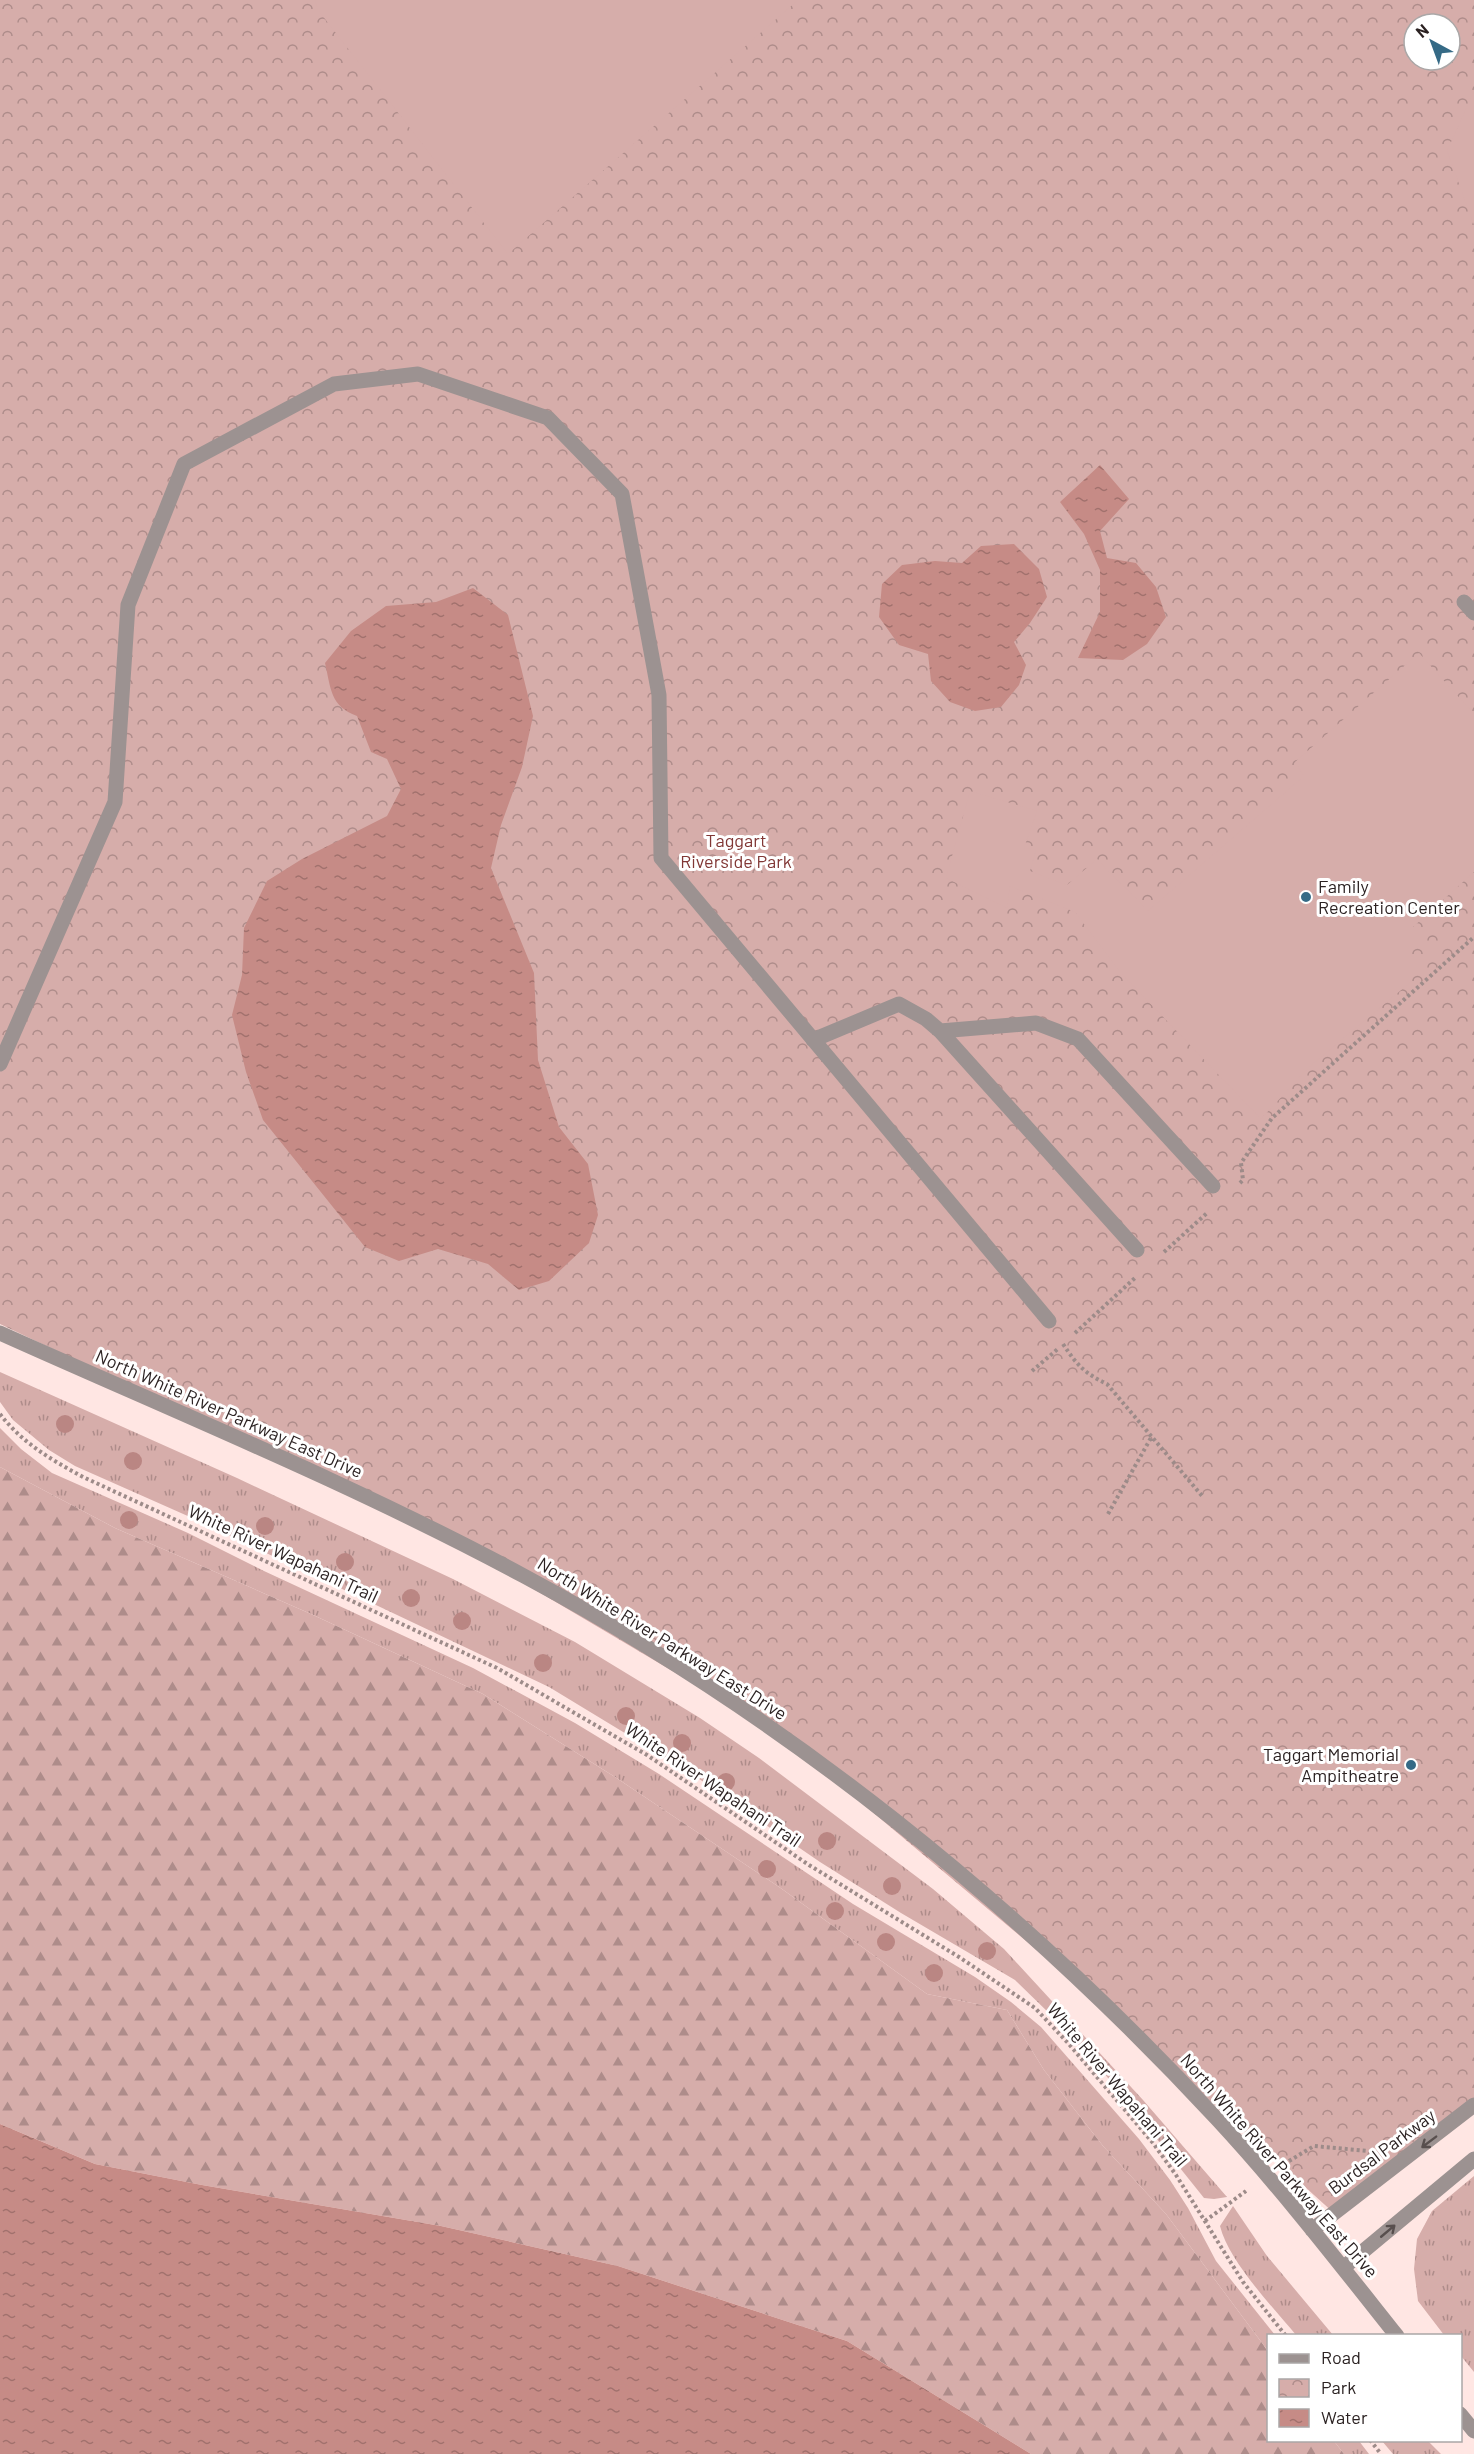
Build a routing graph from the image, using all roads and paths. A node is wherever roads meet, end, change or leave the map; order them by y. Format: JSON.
{"nodes":[{"id":1,"x":1474,"y":937,"type":"edge"},
{"id":2,"x":940,"y":1031,"type":"junction"},
{"id":3,"x":813,"y":1040,"type":"junction"},
{"id":4,"x":0,"y":1064,"type":"edge"},
{"id":5,"x":1213,"y":1186,"type":"dead end"},
{"id":6,"x":1234,"y":1188,"type":"dead end"},
{"id":7,"x":1209,"y":1212,"type":"dead end"},
{"id":8,"x":1137,"y":1250,"type":"dead end"},
{"id":9,"x":1157,"y":1258,"type":"dead end"},
{"id":10,"x":1140,"y":1274,"type":"dead end"},
{"id":11,"x":1049,"y":1321,"type":"joint"},
{"id":12,"x":0,"y":1333,"type":"edge"},
{"id":13,"x":1063,"y":1344,"type":"junction"},
{"id":14,"x":1032,"y":1371,"type":"dead end"},
{"id":15,"x":0,"y":1414,"type":"edge"},
{"id":16,"x":1152,"y":1436,"type":"junction"},
{"id":17,"x":1203,"y":1497,"type":"dead end"},
{"id":18,"x":1108,"y":1514,"type":"dead end"},
{"id":19,"x":1474,"y":2105,"type":"edge"},
{"id":20,"x":1474,"y":2159,"type":"edge"},
{"id":21,"x":1312,"y":2230,"type":"junction"},
{"id":22,"x":1343,"y":2268,"type":"junction"},
{"id":23,"x":1284,"y":2334,"type":"edge"},
{"id":24,"x":1395,"y":2334,"type":"edge"},
{"id":25,"x":1462,"y":2415,"type":"edge"},
{"id":26,"x":1474,"y":2431,"type":"edge"},
{"id":27,"x":1372,"y":2442,"type":"edge"},
{"id":28,"x":1381,"y":2454,"type":"edge"}],
"edges":[{"from":1,"to":6,"type":"path"},
{"from":2,"to":3,"type":"street"},
{"from":2,"to":5,"type":"street"},
{"from":2,"to":8,"type":"street"},
{"from":3,"to":4,"type":"street"},
{"from":3,"to":11,"type":"street"},
{"from":7,"to":9,"type":"path"},
{"from":10,"to":13,"type":"path"},
{"from":11,"to":13,"type":"path"},
{"from":12,"to":21,"type":"street","name":"North White River Parkway East Drive"},
{"from":13,"to":14,"type":"path"},
{"from":13,"to":16,"type":"path"},
{"from":15,"to":23,"type":"path","name":"White River Wapahani Trail"},
{"from":16,"to":17,"type":"path"},
{"from":16,"to":18,"type":"path"},
{"from":19,"to":21,"type":"street","name":"Burdsal Parkway","one_way":true},
{"from":22,"to":20,"type":"street","one_way":true},
{"from":21,"to":22,"type":"street","name":"North White River Parkway East Drive"},
{"from":22,"to":24,"type":"street","name":"North White River Parkway East Drive"},
{"from":25,"to":26,"type":"street"},
{"from":27,"to":28,"type":"path"}]}
